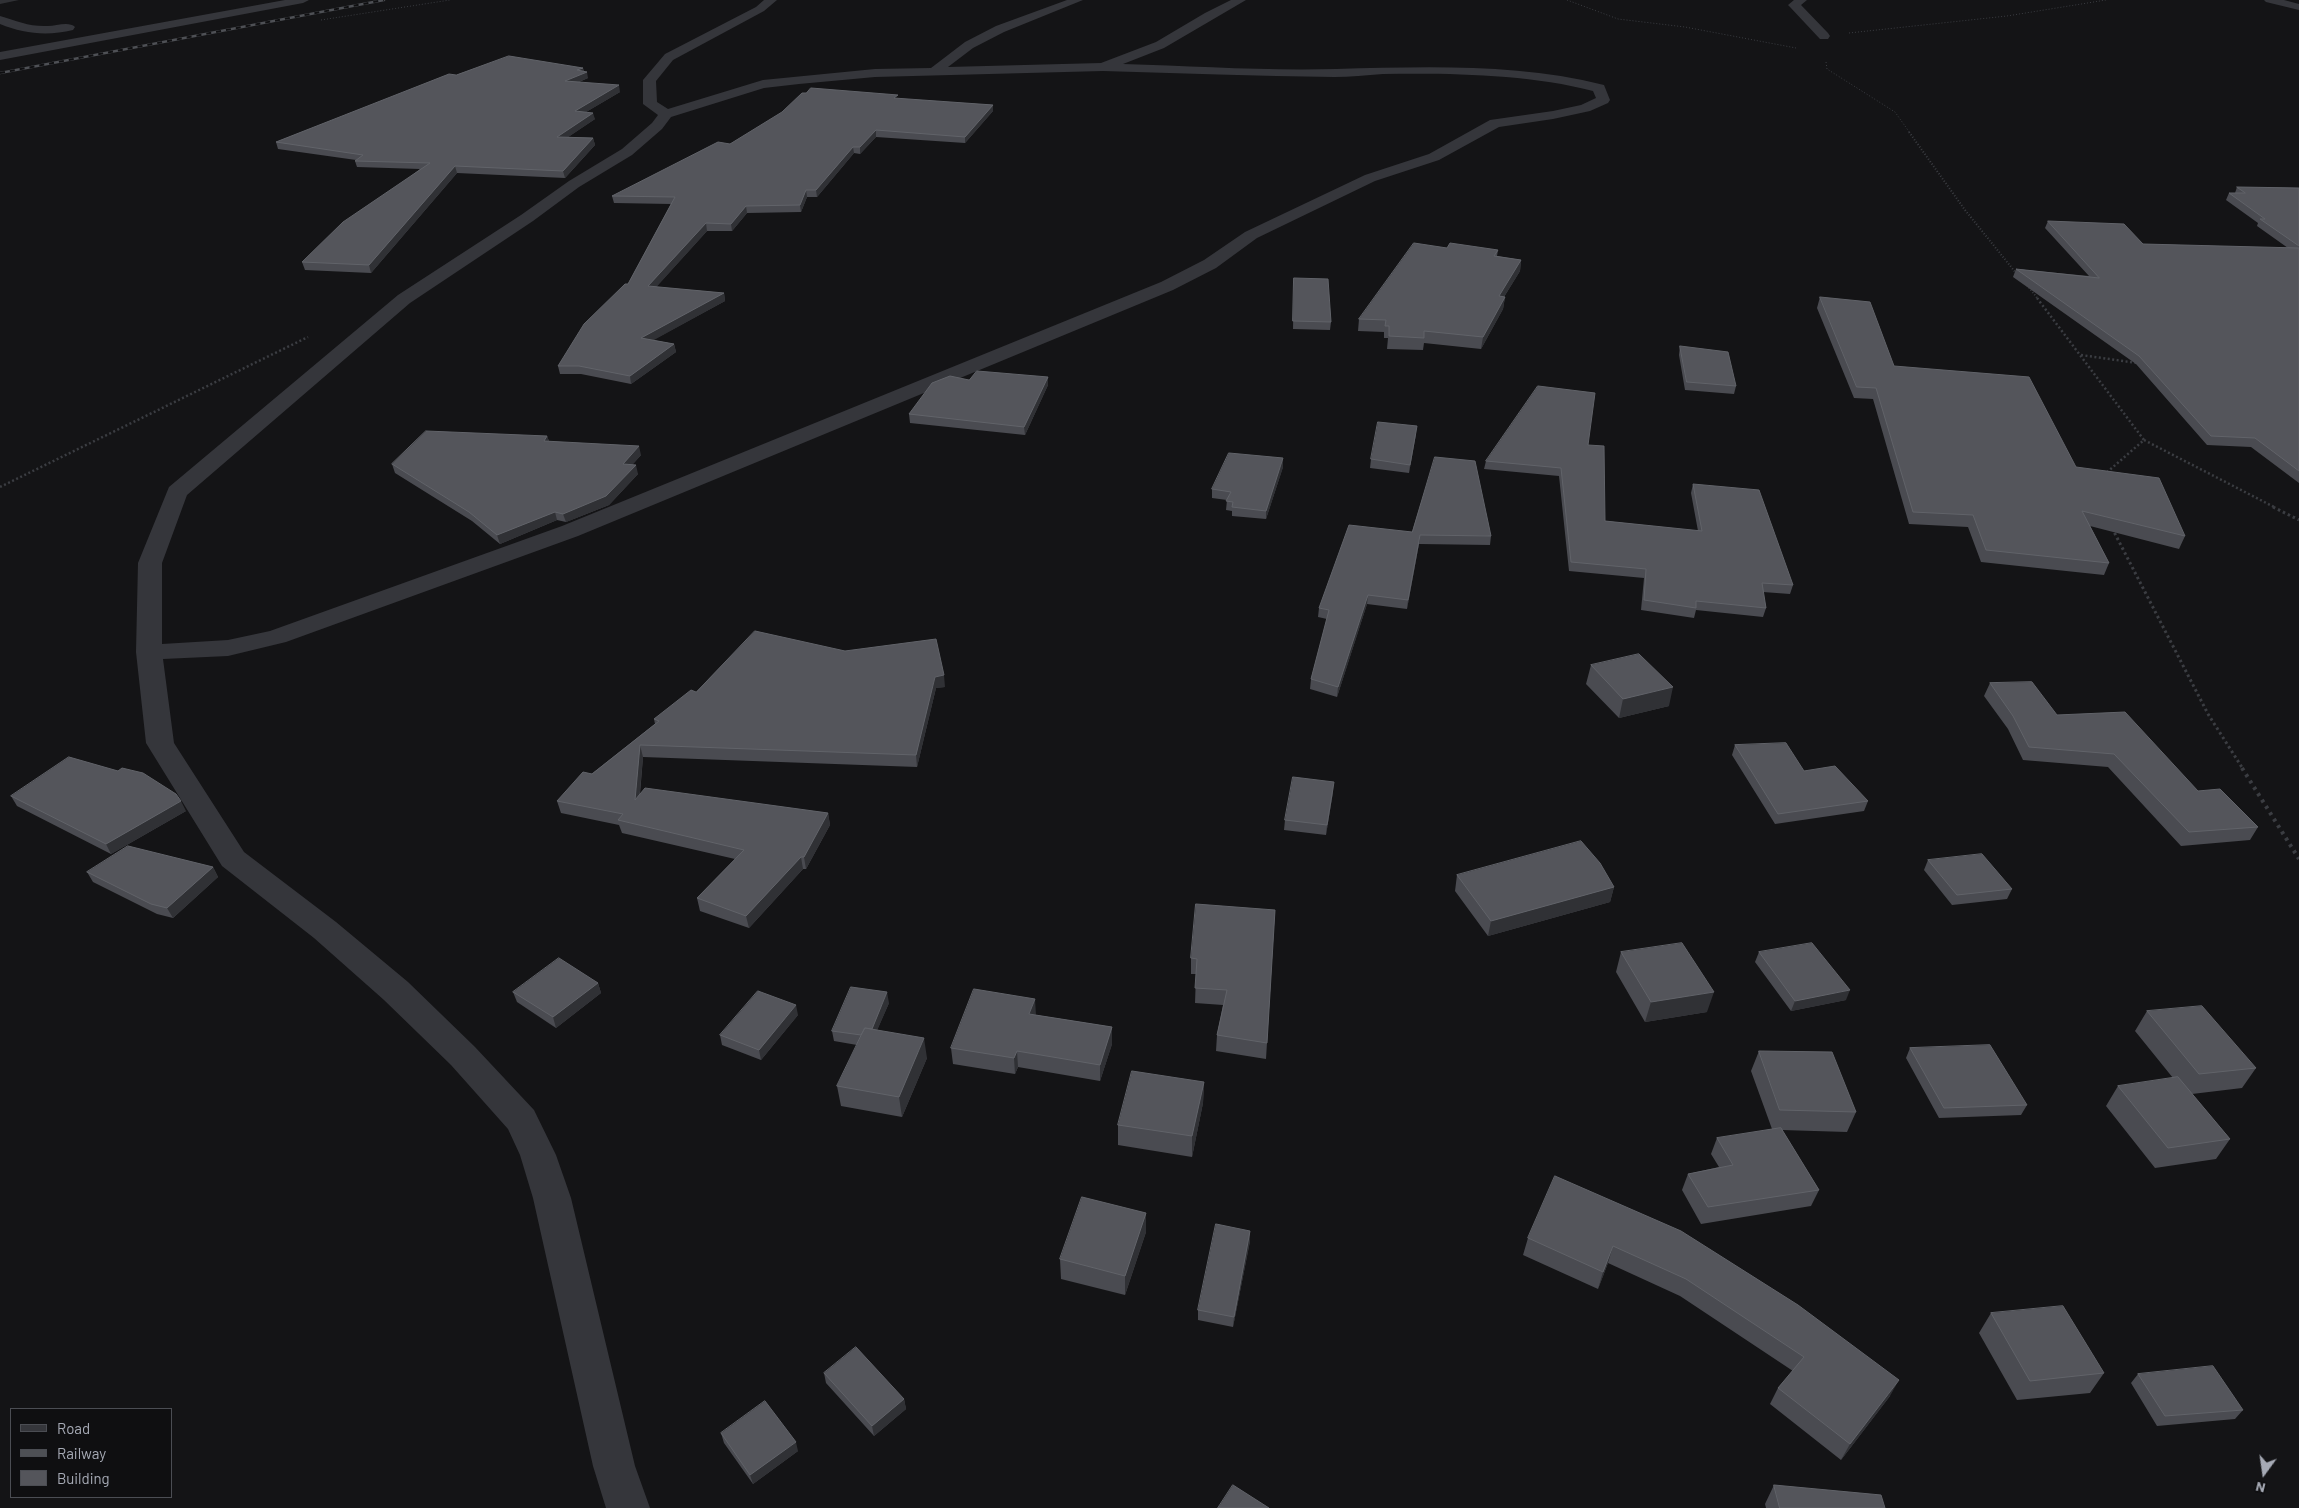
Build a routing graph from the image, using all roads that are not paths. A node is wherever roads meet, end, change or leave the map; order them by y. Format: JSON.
{"nodes":[{"id":1,"x":304,"y":0,"type":"edge"},
{"id":2,"x":771,"y":0,"type":"edge"},
{"id":3,"x":1077,"y":0,"type":"edge"},
{"id":4,"x":1240,"y":0,"type":"edge"},
{"id":5,"x":1780,"y":0,"type":"edge"},
{"id":6,"x":2270,"y":0,"type":"edge"},
{"id":7,"x":1797,"y":3,"type":"edge"},
{"id":8,"x":2299,"y":7,"type":"edge"},
{"id":9,"x":0,"y":20,"type":"edge"},
{"id":10,"x":84,"y":24,"type":"dead end"},
{"id":11,"x":1824,"y":36,"type":"road end"},
{"id":12,"x":0,"y":56,"type":"edge"},
{"id":13,"x":1103,"y":67,"type":"junction"},
{"id":14,"x":935,"y":71,"type":"junction"},
{"id":15,"x":666,"y":114,"type":"junction"},
{"id":16,"x":149,"y":652,"type":"junction"},
{"id":17,"x":628,"y":1508,"type":"edge"}],
"edges":[{"from":1,"to":12,"type":"street"},
{"from":2,"to":15,"type":"street"},
{"from":3,"to":14,"type":"street"},
{"from":4,"to":13,"type":"street"},
{"from":5,"to":7,"type":"street"},
{"from":6,"to":8,"type":"street"},
{"from":7,"to":11,"type":"street"},
{"from":9,"to":10,"type":"street"},
{"from":13,"to":14,"type":"street"},
{"from":13,"to":16,"type":"street"},
{"from":14,"to":15,"type":"street"},
{"from":15,"to":16,"type":"street"},
{"from":16,"to":17,"type":"street"}]}
